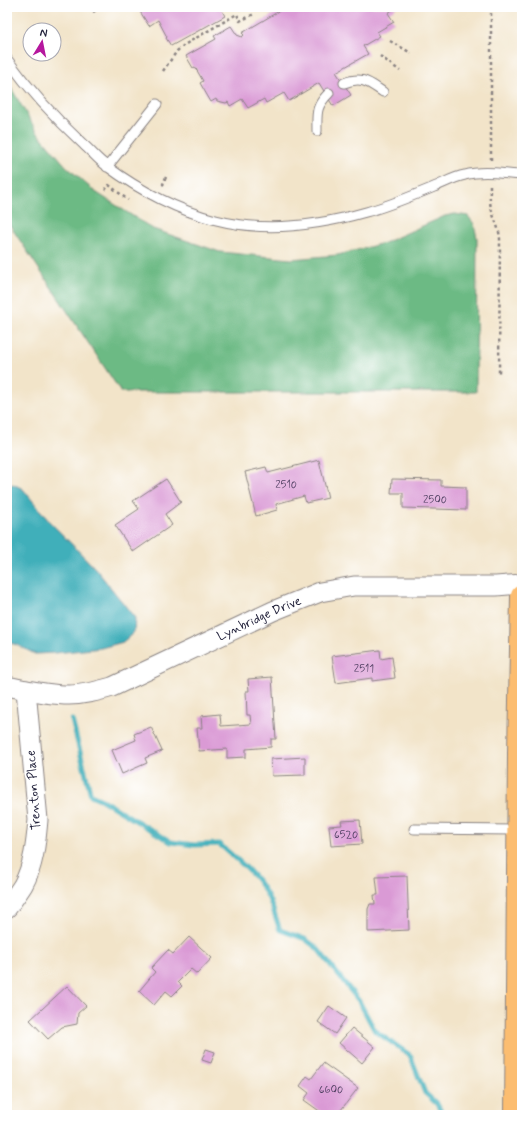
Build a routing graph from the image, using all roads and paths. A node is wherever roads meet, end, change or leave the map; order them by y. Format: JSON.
{"nodes":[{"id":1,"x":102,"y":7,"type":"edge"},
{"id":2,"x":240,"y":7,"type":"edge"},
{"id":3,"x":249,"y":7,"type":"edge"},
{"id":4,"x":491,"y":7,"type":"edge"},
{"id":5,"x":242,"y":11,"type":"junction"},
{"id":6,"x":94,"y":12,"type":"dead end"},
{"id":7,"x":237,"y":14,"type":"junction"},
{"id":8,"x":254,"y":14,"type":"dead end"},
{"id":9,"x":390,"y":41,"type":"dead end"},
{"id":10,"x":411,"y":53,"type":"dead end"},
{"id":11,"x":380,"y":56,"type":"dead end"},
{"id":12,"x":7,"y":59,"type":"edge"},
{"id":13,"x":163,"y":70,"type":"dead end"},
{"id":14,"x":400,"y":71,"type":"dead end"},
{"id":15,"x":344,"y":83,"type":"dead end"},
{"id":16,"x":383,"y":92,"type":"dead end"},
{"id":17,"x":329,"y":93,"type":"dead end"},
{"id":18,"x":157,"y":104,"type":"dead end"},
{"id":19,"x":317,"y":131,"type":"dead end"},
{"id":20,"x":491,"y":156,"type":"dead end"},
{"id":21,"x":107,"y":167,"type":"junction"},
{"id":22,"x":166,"y":176,"type":"dead end"},
{"id":23,"x":522,"y":176,"type":"edge"},
{"id":24,"x":170,"y":187,"type":"dead end"},
{"id":25,"x":490,"y":189,"type":"dead end"},
{"id":26,"x":105,"y":190,"type":"dead end"},
{"id":27,"x":128,"y":200,"type":"dead end"},
{"id":28,"x":499,"y":373,"type":"dead end"},
{"id":29,"x":522,"y":584,"type":"edge"},
{"id":30,"x":522,"y":596,"type":"edge"},
{"id":31,"x":7,"y":686,"type":"edge"},
{"id":32,"x":26,"y":690,"type":"junction"},
{"id":33,"x":414,"y":829,"type":"dead end"},
{"id":34,"x":518,"y":830,"type":"junction"},
{"id":35,"x":7,"y":908,"type":"edge"},
{"id":36,"x":516,"y":1115,"type":"edge"}],
"edges":[{"from":1,"to":6,"type":"path"},
{"from":2,"to":5,"type":"path"},
{"from":3,"to":5,"type":"path"},
{"from":4,"to":20,"type":"path"},
{"from":5,"to":7,"type":"path"},
{"from":7,"to":8,"type":"path"},
{"from":7,"to":13,"type":"path"},
{"from":9,"to":10,"type":"path"},
{"from":11,"to":14,"type":"path"},
{"from":12,"to":21,"type":"lane"},
{"from":15,"to":16,"type":"lane"},
{"from":17,"to":19,"type":"lane"},
{"from":18,"to":21,"type":"lane"},
{"from":21,"to":23,"type":"lane"},
{"from":22,"to":24,"type":"path"},
{"from":25,"to":28,"type":"path"},
{"from":26,"to":27,"type":"path"},
{"from":29,"to":32,"type":"street","name":"Lynbridge Drive"},
{"from":30,"to":34,"type":"main road"},
{"from":31,"to":32,"type":"street","name":"Lynbridge Drive"},
{"from":32,"to":35,"type":"street","name":"Trenton Place"},
{"from":33,"to":34,"type":"lane"},
{"from":34,"to":36,"type":"main road"}]}
